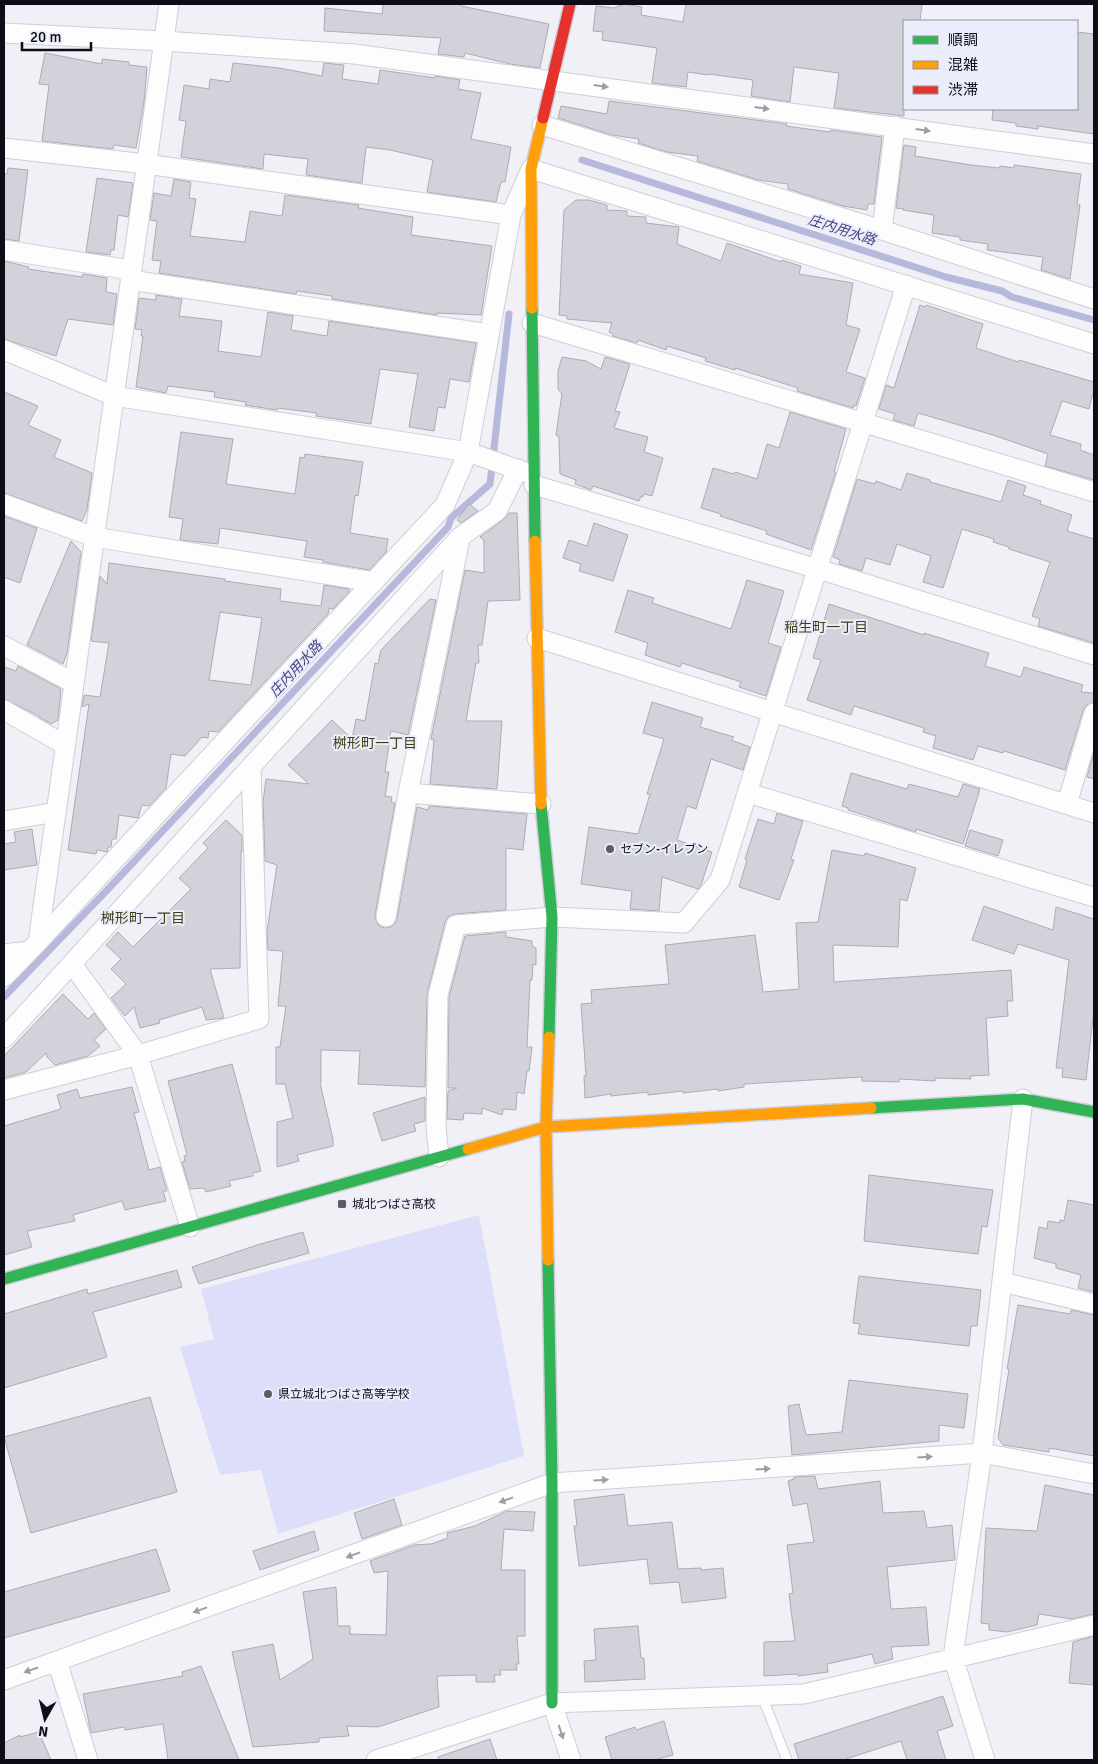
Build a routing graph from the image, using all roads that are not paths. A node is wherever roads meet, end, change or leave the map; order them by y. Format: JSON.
{"nodes":[{"id":1,"x":169,"y":4,"type":"edge"},
{"id":2,"x":570,"y":4,"type":"edge"},
{"id":3,"x":4,"y":33,"type":"edge"},
{"id":4,"x":164,"y":40,"type":"junction"},
{"id":5,"x":552,"y":79,"type":"junction"},
{"id":6,"x":542,"y":125,"type":"junction"},
{"id":7,"x":895,"y":126,"type":"junction"},
{"id":8,"x":4,"y":148,"type":"edge"},
{"id":9,"x":1094,"y":154,"type":"edge"},
{"id":10,"x":146,"y":164,"type":"junction"},
{"id":11,"x":531,"y":169,"type":"junction"},
{"id":12,"x":511,"y":215,"type":"junction"},
{"id":13,"x":882,"y":230,"type":"junction"},
{"id":14,"x":4,"y":250,"type":"edge"},
{"id":15,"x":130,"y":275,"type":"junction"},
{"id":16,"x":906,"y":285,"type":"junction"},
{"id":17,"x":1094,"y":298,"type":"edge"},
{"id":18,"x":532,"y":323,"type":"junction"},
{"id":19,"x":489,"y":334,"type":"junction"},
{"id":20,"x":1094,"y":344,"type":"edge"},
{"id":21,"x":4,"y":350,"type":"edge"},
{"id":22,"x":114,"y":396,"type":"junction"},
{"id":23,"x":864,"y":423,"type":"junction"},
{"id":24,"x":475,"y":455,"type":"junction"},
{"id":25,"x":524,"y":474,"type":"junction"},
{"id":26,"x":1094,"y":492,"type":"edge"},
{"id":27,"x":4,"y":504,"type":"edge"},
{"id":28,"x":94,"y":537,"type":"junction"},
{"id":29,"x":460,"y":537,"type":"junction"},
{"id":30,"x":818,"y":569,"type":"junction"},
{"id":31,"x":374,"y":582,"type":"junction"},
{"id":32,"x":537,"y":638,"type":"junction"},
{"id":33,"x":4,"y":646,"type":"edge"},
{"id":34,"x":1094,"y":655,"type":"edge"},
{"id":35,"x":74,"y":683,"type":"junction"},
{"id":36,"x":4,"y":710,"type":"edge"},
{"id":37,"x":774,"y":712,"type":"junction"},
{"id":38,"x":1094,"y":713,"type":"edge"},
{"id":39,"x":65,"y":744,"type":"junction"},
{"id":40,"x":251,"y":768,"type":"junction"},
{"id":41,"x":748,"y":793,"type":"junction"},
{"id":42,"x":408,"y":794,"type":"junction"},
{"id":43,"x":541,"y":804,"type":"junction"},
{"id":44,"x":1067,"y":804,"type":"junction"},
{"id":45,"x":56,"y":812,"type":"junction"},
{"id":46,"x":1094,"y":813,"type":"edge"},
{"id":47,"x":4,"y":821,"type":"edge"},
{"id":48,"x":1094,"y":897,"type":"edge"},
{"id":49,"x":386,"y":917,"type":"dead end"},
{"id":50,"x":552,"y":917,"type":"junction"},
{"id":51,"x":34,"y":946,"type":"junction"},
{"id":52,"x":4,"y":954,"type":"edge"},
{"id":53,"x":72,"y":964,"type":"junction"},
{"id":54,"x":4,"y":977,"type":"edge"},
{"id":55,"x":4,"y":1038,"type":"edge"},
{"id":56,"x":138,"y":1055,"type":"junction"},
{"id":57,"x":4,"y":1090,"type":"edge"},
{"id":58,"x":1023,"y":1099,"type":"junction"},
{"id":59,"x":1094,"y":1112,"type":"edge"},
{"id":60,"x":546,"y":1127,"type":"junction"},
{"id":61,"x":439,"y":1157,"type":"junction"},
{"id":62,"x":190,"y":1227,"type":"junction"},
{"id":63,"x":4,"y":1279,"type":"edge"},
{"id":64,"x":1002,"y":1282,"type":"junction"},
{"id":65,"x":1094,"y":1304,"type":"edge"},
{"id":66,"x":982,"y":1453,"type":"junction"},
{"id":67,"x":1094,"y":1474,"type":"edge"},
{"id":68,"x":552,"y":1484,"type":"junction"},
{"id":69,"x":1094,"y":1625,"type":"edge"},
{"id":70,"x":953,"y":1657,"type":"junction"},
{"id":71,"x":57,"y":1661,"type":"junction"},
{"id":72,"x":4,"y":1680,"type":"edge"},
{"id":73,"x":762,"y":1695,"type":"junction"},
{"id":74,"x":552,"y":1703,"type":"junction"},
{"id":75,"x":88,"y":1760,"type":"edge"},
{"id":76,"x":376,"y":1760,"type":"edge"},
{"id":77,"x":570,"y":1760,"type":"edge"},
{"id":78,"x":787,"y":1760,"type":"edge"},
{"id":79,"x":985,"y":1760,"type":"edge"}],
"edges":[{"from":1,"to":4,"type":"street"},
{"from":2,"to":5,"type":"street"},
{"from":3,"to":4,"type":"street"},
{"from":4,"to":5,"type":"street"},
{"from":4,"to":10,"type":"street"},
{"from":5,"to":6,"type":"street"},
{"from":5,"to":7,"type":"street","one_way":true},
{"from":6,"to":11,"type":"street"},
{"from":6,"to":13,"type":"street"},
{"from":7,"to":9,"type":"street","one_way":true},
{"from":7,"to":13,"type":"street"},
{"from":8,"to":10,"type":"street"},
{"from":10,"to":12,"type":"street"},
{"from":10,"to":15,"type":"street"},
{"from":11,"to":12,"type":"street"},
{"from":11,"to":16,"type":"street"},
{"from":11,"to":18,"type":"street"},
{"from":12,"to":19,"type":"street"},
{"from":13,"to":17,"type":"street"},
{"from":14,"to":15,"type":"street"},
{"from":15,"to":19,"type":"street"},
{"from":15,"to":22,"type":"street"},
{"from":16,"to":20,"type":"street"},
{"from":16,"to":23,"type":"street"},
{"from":18,"to":23,"type":"street"},
{"from":18,"to":25,"type":"street"},
{"from":19,"to":24,"type":"street"},
{"from":21,"to":22,"type":"street"},
{"from":22,"to":24,"type":"street"},
{"from":22,"to":28,"type":"street"},
{"from":23,"to":26,"type":"street"},
{"from":23,"to":30,"type":"street"},
{"from":24,"to":25,"type":"street"},
{"from":24,"to":31,"type":"street"},
{"from":25,"to":29,"type":"street"},
{"from":25,"to":30,"type":"street"},
{"from":25,"to":32,"type":"street"},
{"from":27,"to":28,"type":"street"},
{"from":28,"to":31,"type":"street"},
{"from":28,"to":35,"type":"street"},
{"from":29,"to":40,"type":"street"},
{"from":29,"to":42,"type":"street"},
{"from":30,"to":34,"type":"street"},
{"from":30,"to":37,"type":"street"},
{"from":31,"to":51,"type":"street"},
{"from":32,"to":37,"type":"street"},
{"from":32,"to":43,"type":"street"},
{"from":33,"to":35,"type":"street"},
{"from":35,"to":39,"type":"street"},
{"from":36,"to":39,"type":"street"},
{"from":37,"to":41,"type":"street"},
{"from":37,"to":44,"type":"street"},
{"from":38,"to":44,"type":"street"},
{"from":39,"to":45,"type":"street"},
{"from":40,"to":53,"type":"street"},
{"from":40,"to":56,"type":"street"},
{"from":41,"to":48,"type":"street"},
{"from":41,"to":50,"type":"street"},
{"from":42,"to":43,"type":"street"},
{"from":42,"to":49,"type":"street"},
{"from":43,"to":50,"type":"street"},
{"from":44,"to":46,"type":"street"},
{"from":45,"to":47,"type":"street"},
{"from":45,"to":51,"type":"street"},
{"from":50,"to":60,"type":"street"},
{"from":50,"to":61,"type":"street"},
{"from":51,"to":52,"type":"street"},
{"from":51,"to":54,"type":"street"},
{"from":53,"to":55,"type":"street"},
{"from":53,"to":56,"type":"street"},
{"from":56,"to":57,"type":"street"},
{"from":56,"to":62,"type":"street"},
{"from":58,"to":59,"type":"street"},
{"from":58,"to":60,"type":"street"},
{"from":58,"to":64,"type":"street"},
{"from":60,"to":61,"type":"street"},
{"from":60,"to":68,"type":"street"},
{"from":61,"to":62,"type":"street"},
{"from":62,"to":63,"type":"street"},
{"from":64,"to":65,"type":"street"},
{"from":64,"to":66,"type":"street"},
{"from":66,"to":67,"type":"street"},
{"from":68,"to":66,"type":"street","one_way":true},
{"from":66,"to":70,"type":"street"},
{"from":68,"to":71,"type":"street","one_way":true},
{"from":68,"to":74,"type":"street"},
{"from":69,"to":70,"type":"street"},
{"from":70,"to":73,"type":"street"},
{"from":70,"to":79,"type":"street"},
{"from":71,"to":72,"type":"street","one_way":true},
{"from":71,"to":75,"type":"street"},
{"from":73,"to":74,"type":"street"},
{"from":73,"to":78,"type":"lane"},
{"from":74,"to":76,"type":"street"},
{"from":74,"to":77,"type":"street","one_way":true}]}
